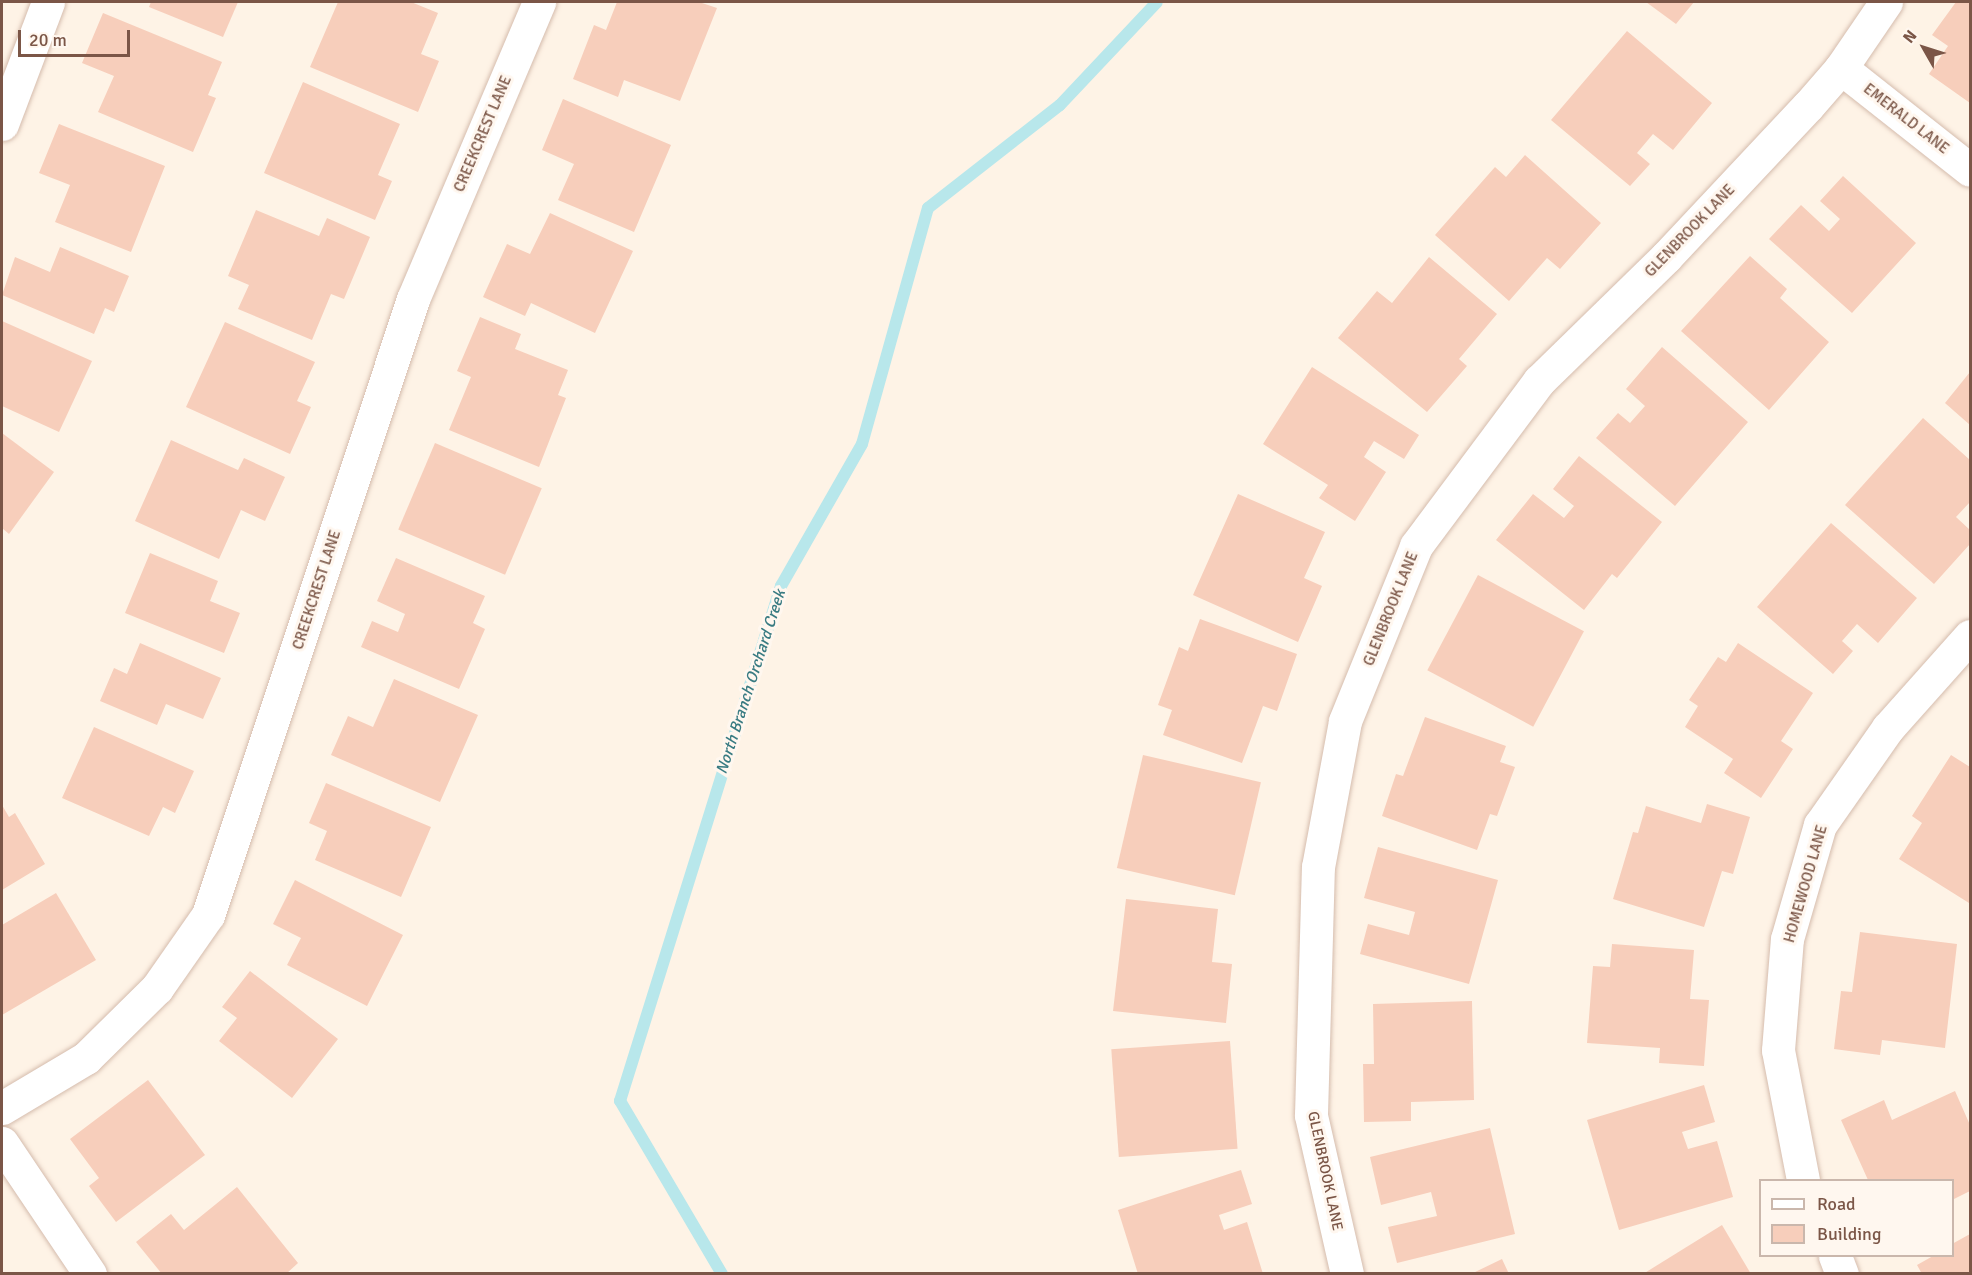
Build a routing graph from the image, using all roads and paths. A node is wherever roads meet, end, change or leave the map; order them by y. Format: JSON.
{"nodes":[{"id":1,"x":48,"y":2,"type":"edge"},
{"id":2,"x":539,"y":2,"type":"edge"},
{"id":3,"x":1886,"y":2,"type":"edge"},
{"id":4,"x":1840,"y":68,"type":"junction"},
{"id":5,"x":2,"y":124,"type":"edge"},
{"id":6,"x":1971,"y":170,"type":"edge"},
{"id":7,"x":1971,"y":636,"type":"edge"},
{"id":8,"x":2,"y":1108,"type":"edge"},
{"id":9,"x":2,"y":1143,"type":"edge"},
{"id":10,"x":1803,"y":1179,"type":"edge"},
{"id":11,"x":1835,"y":1257,"type":"edge"},
{"id":12,"x":90,"y":1274,"type":"edge"},
{"id":13,"x":1347,"y":1274,"type":"edge"},
{"id":14,"x":1842,"y":1274,"type":"edge"}],
"edges":[{"from":1,"to":5,"type":"street"},
{"from":2,"to":8,"type":"street","name":"CREEKCREST LANE"},
{"from":3,"to":4,"type":"street","name":"GLENBROOK LANE"},
{"from":4,"to":6,"type":"street","name":"EMERALD LANE"},
{"from":4,"to":13,"type":"street","name":"GLENBROOK LANE"},
{"from":7,"to":10,"type":"street","name":"HOMEWOOD LANE"},
{"from":9,"to":12,"type":"street"},
{"from":11,"to":14,"type":"street"}]}
